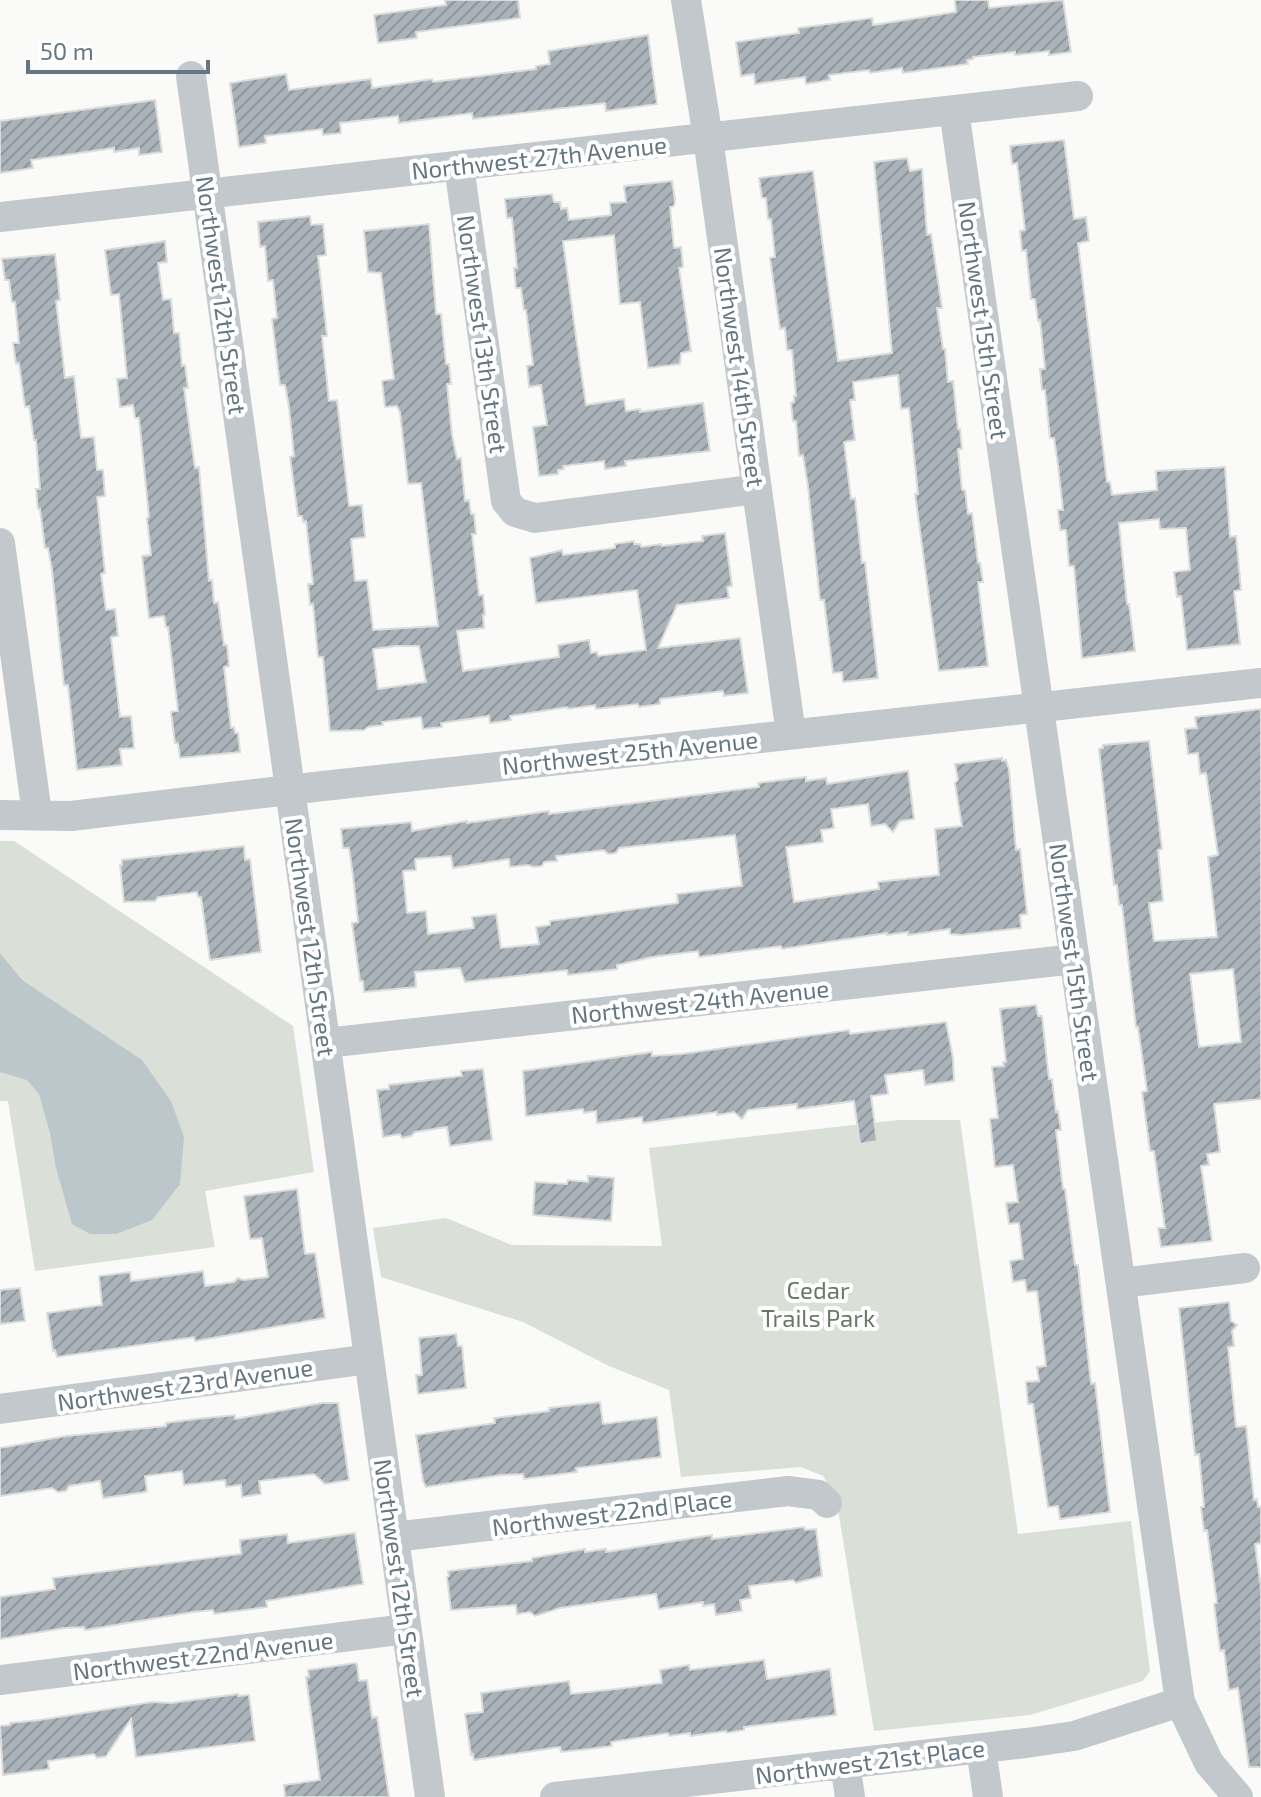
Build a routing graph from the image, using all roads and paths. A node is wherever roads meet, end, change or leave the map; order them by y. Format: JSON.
{"nodes":[{"id":1,"x":686,"y":0,"type":"edge"},
{"id":2,"x":191,"y":76,"type":"dead end"},
{"id":3,"x":1078,"y":96,"type":"dead end"},
{"id":4,"x":954,"y":110,"type":"junction"},
{"id":5,"x":708,"y":138,"type":"junction"},
{"id":6,"x":459,"y":166,"type":"junction"},
{"id":7,"x":209,"y":194,"type":"junction"},
{"id":8,"x":0,"y":217,"type":"edge"},
{"id":9,"x":757,"y":489,"type":"junction"},
{"id":10,"x":0,"y":543,"type":"edge"},
{"id":11,"x":1261,"y":683,"type":"edge"},
{"id":12,"x":1039,"y":707,"type":"junction"},
{"id":13,"x":791,"y":734,"type":"junction"},
{"id":14,"x":291,"y":790,"type":"junction"},
{"id":15,"x":37,"y":814,"type":"junction"},
{"id":16,"x":0,"y":815,"type":"edge"},
{"id":17,"x":1075,"y":959,"type":"junction"},
{"id":18,"x":326,"y":1043,"type":"junction"},
{"id":19,"x":1245,"y":1268,"type":"dead end"},
{"id":20,"x":1121,"y":1283,"type":"junction"},
{"id":21,"x":369,"y":1359,"type":"junction"},
{"id":22,"x":0,"y":1409,"type":"edge"},
{"id":23,"x":827,"y":1503,"type":"dead end"},
{"id":24,"x":394,"y":1537,"type":"junction"},
{"id":25,"x":406,"y":1629,"type":"junction"},
{"id":26,"x":0,"y":1680,"type":"edge"},
{"id":27,"x":1180,"y":1702,"type":"junction"},
{"id":28,"x":981,"y":1748,"type":"junction"},
{"id":29,"x":845,"y":1764,"type":"junction"},
{"id":30,"x":712,"y":1788,"type":"edge"},
{"id":31,"x":571,"y":1796,"type":"edge"},
{"id":32,"x":430,"y":1797,"type":"edge"},
{"id":33,"x":850,"y":1797,"type":"edge"},
{"id":34,"x":988,"y":1797,"type":"edge"},
{"id":35,"x":1238,"y":1797,"type":"edge"}],
"edges":[{"from":1,"to":5,"type":"street","name":"Northwest 14th Street"},
{"from":2,"to":7,"type":"street","name":"Northwest 12th Street"},
{"from":3,"to":4,"type":"street","name":"Northwest 27th Avenue"},
{"from":4,"to":5,"type":"street","name":"Northwest 27th Avenue"},
{"from":4,"to":12,"type":"street","name":"Northwest 15th Street"},
{"from":5,"to":6,"type":"street","name":"Northwest 27th Avenue"},
{"from":5,"to":9,"type":"street","name":"Northwest 14th Street"},
{"from":6,"to":7,"type":"street","name":"Northwest 27th Avenue"},
{"from":6,"to":9,"type":"street","name":"Northwest 13th Street"},
{"from":7,"to":8,"type":"street","name":"Northwest 27th Avenue"},
{"from":7,"to":14,"type":"street","name":"Northwest 12th Street"},
{"from":9,"to":13,"type":"street","name":"Northwest 14th Street"},
{"from":10,"to":15,"type":"street"},
{"from":11,"to":12,"type":"street","name":"Northwest 25th Avenue"},
{"from":12,"to":13,"type":"street","name":"Northwest 25th Avenue"},
{"from":12,"to":17,"type":"street","name":"Northwest 15th Street"},
{"from":13,"to":14,"type":"street","name":"Northwest 25th Avenue"},
{"from":14,"to":15,"type":"street","name":"Northwest 25th Avenue"},
{"from":14,"to":18,"type":"street","name":"Northwest 12th Street"},
{"from":15,"to":16,"type":"street","name":"Northwest 25th Avenue"},
{"from":17,"to":18,"type":"street","name":"Northwest 24th Avenue"},
{"from":17,"to":20,"type":"street","name":"Northwest 15th Street"},
{"from":18,"to":21,"type":"street","name":"Northwest 12th Street"},
{"from":19,"to":20,"type":"street"},
{"from":20,"to":27,"type":"street","name":"Northwest 15th Street"},
{"from":21,"to":22,"type":"street","name":"Northwest 23rd Avenue"},
{"from":21,"to":24,"type":"street","name":"Northwest 12th Street"},
{"from":23,"to":24,"type":"street","name":"Northwest 22nd Place"},
{"from":24,"to":25,"type":"street","name":"Northwest 12th Street"},
{"from":25,"to":26,"type":"street","name":"Northwest 22nd Avenue"},
{"from":25,"to":32,"type":"street","name":"Northwest 12th Street"},
{"from":27,"to":28,"type":"street","name":"Northwest 21st Place"},
{"from":27,"to":35,"type":"street","name":"Northwest 15th Street"},
{"from":28,"to":29,"type":"street","name":"Northwest 21st Place"},
{"from":28,"to":34,"type":"street"},
{"from":29,"to":30,"type":"street","name":"Northwest 21st Place"},
{"from":29,"to":33,"type":"street"},
{"from":30,"to":31,"type":"street","name":"Northwest 21st Place"}]}
